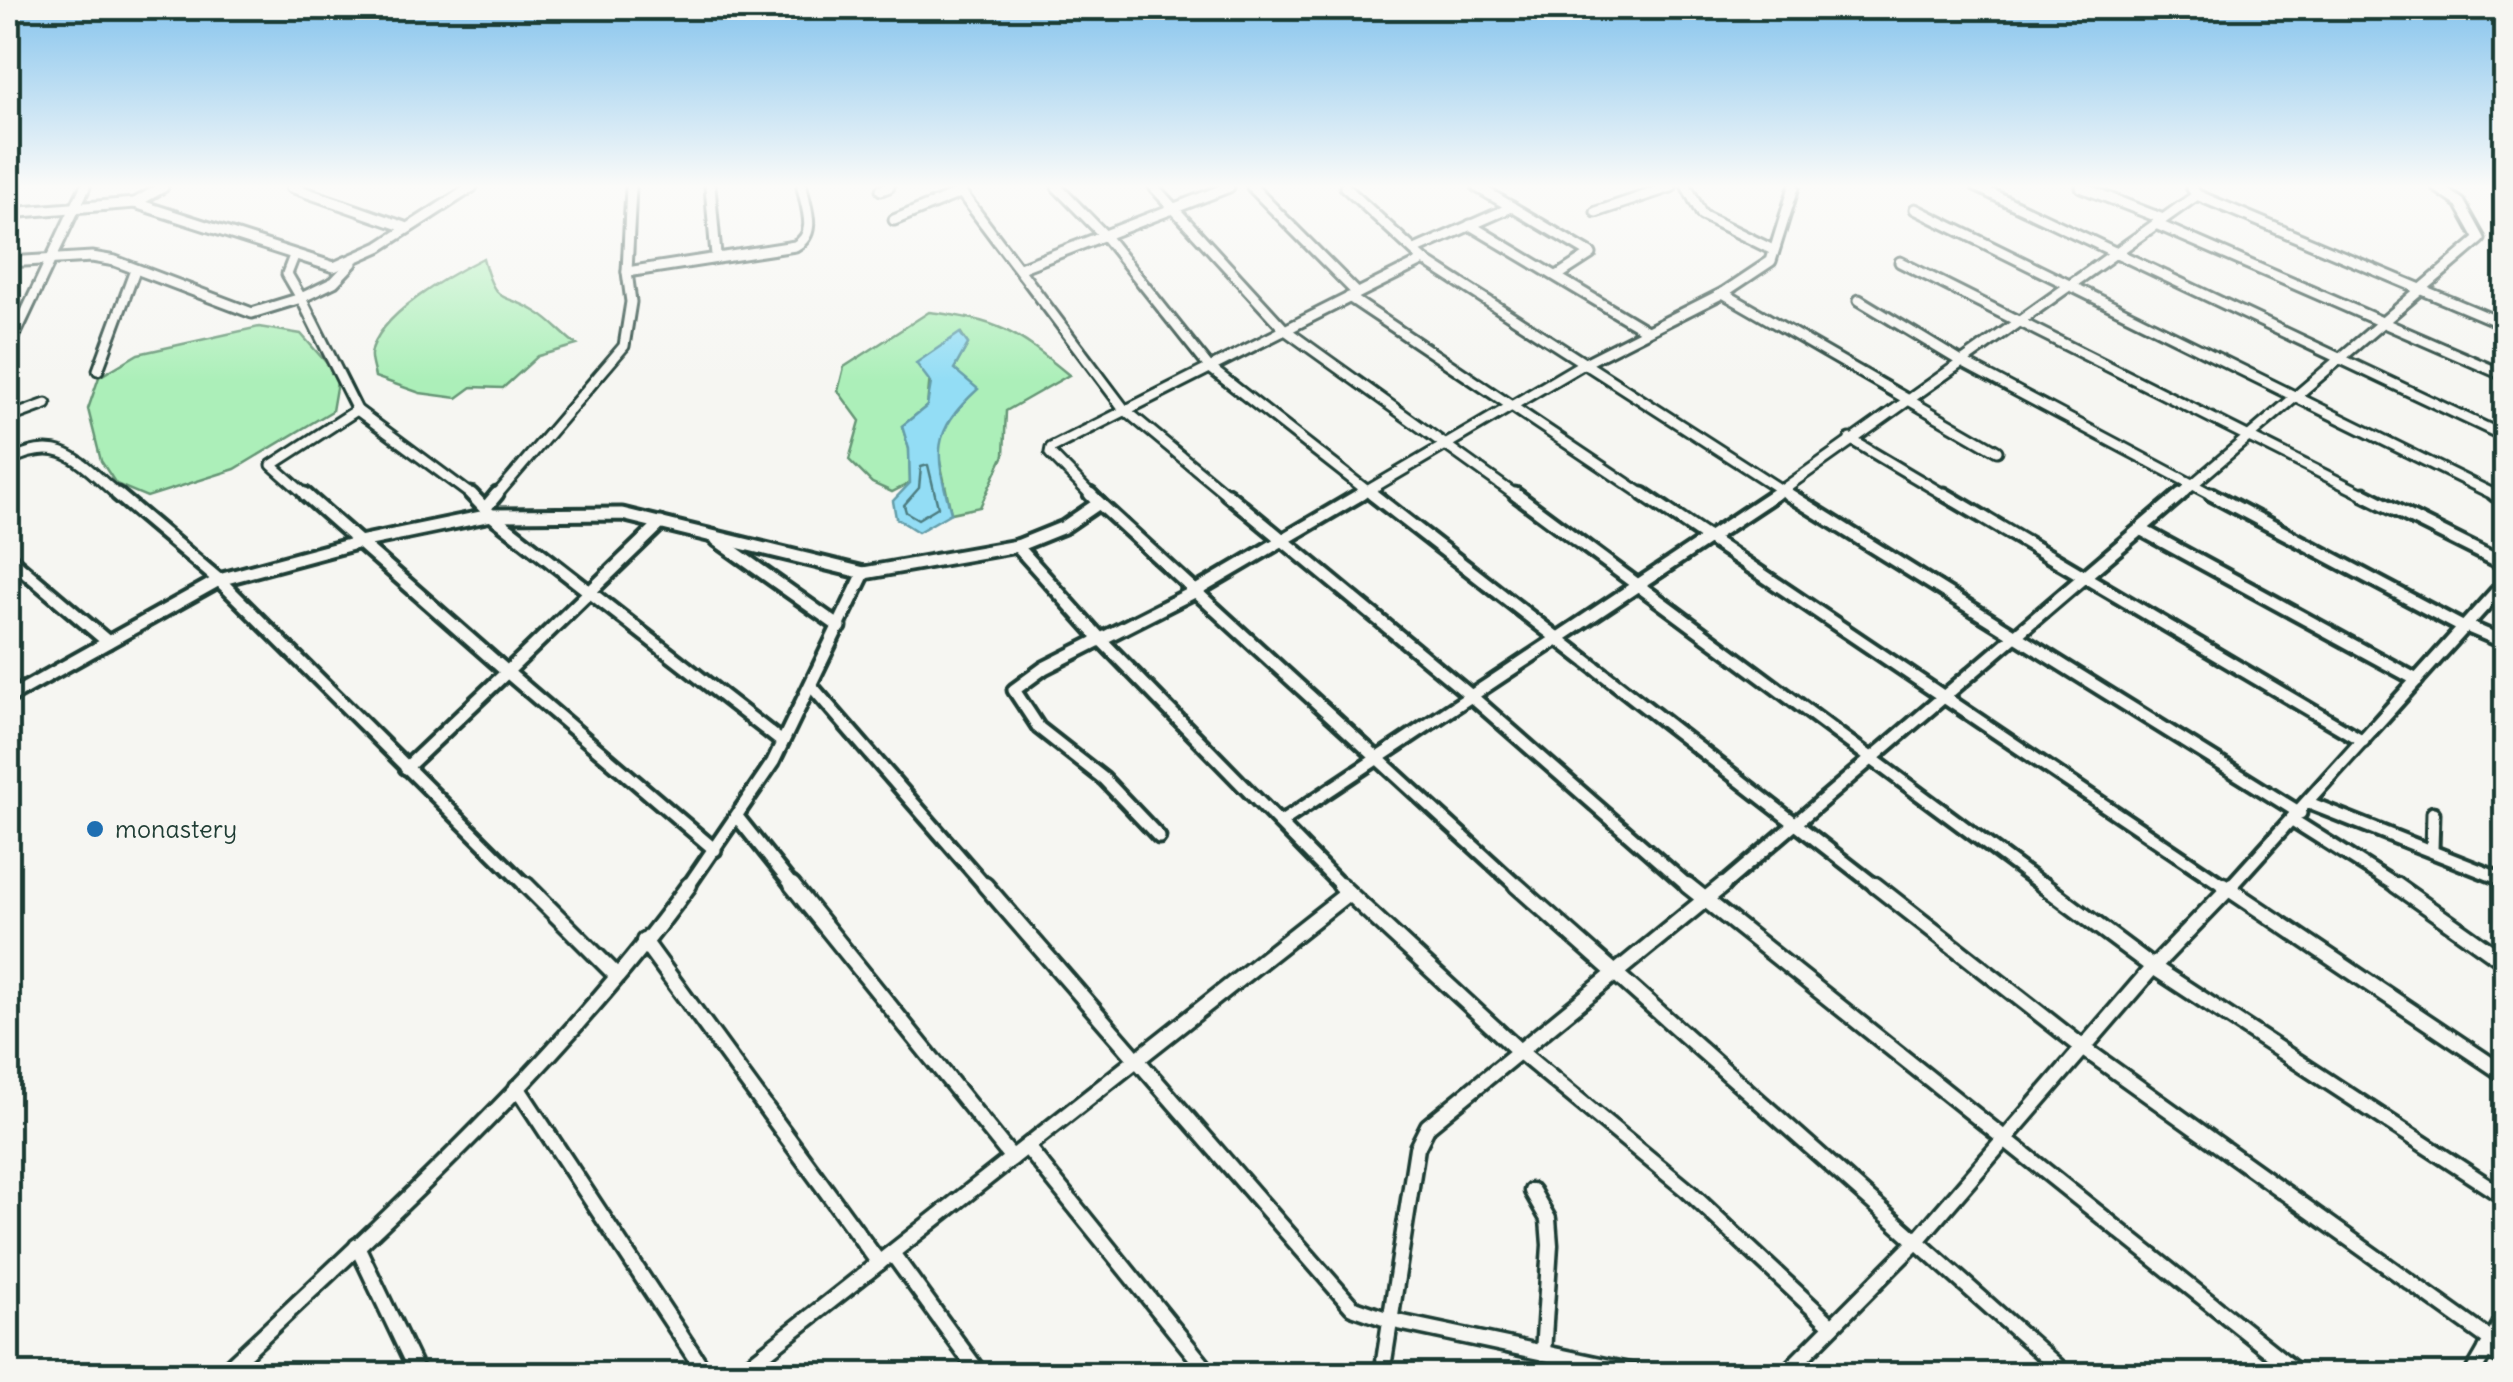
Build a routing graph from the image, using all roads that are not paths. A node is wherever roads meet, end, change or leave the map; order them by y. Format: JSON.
{"nodes":[{"id":1,"x":57,"y":251,"type":"edge"},
{"id":2,"x":281,"y":251,"type":"edge"},
{"id":3,"x":368,"y":251,"type":"edge"},
{"id":4,"x":628,"y":251,"type":"edge"},
{"id":5,"x":716,"y":251,"type":"edge"},
{"id":6,"x":747,"y":251,"type":"edge"},
{"id":7,"x":1007,"y":251,"type":"edge"},
{"id":8,"x":1062,"y":251,"type":"edge"},
{"id":9,"x":1117,"y":251,"type":"edge"},
{"id":10,"x":1212,"y":251,"type":"edge"},
{"id":11,"x":1313,"y":251,"type":"edge"},
{"id":12,"x":1419,"y":251,"type":"edge"},
{"id":13,"x":1516,"y":251,"type":"edge"},
{"id":14,"x":1587,"y":251,"type":"edge"},
{"id":15,"x":1773,"y":251,"type":"edge"},
{"id":16,"x":2000,"y":251,"type":"edge"},
{"id":17,"x":2224,"y":251,"type":"edge"},
{"id":18,"x":2337,"y":251,"type":"edge"},
{"id":19,"x":2465,"y":251,"type":"edge"},
{"id":20,"x":2116,"y":252,"type":"joint"},
{"id":21,"x":716,"y":255,"type":"junction"},
{"id":22,"x":294,"y":256,"type":"junction"},
{"id":23,"x":54,"y":260,"type":"junction"},
{"id":24,"x":1424,"y":260,"type":"junction"},
{"id":25,"x":8,"y":262,"type":"edge"},
{"id":26,"x":1900,"y":262,"type":"dead end"},
{"id":27,"x":352,"y":263,"type":"junction"},
{"id":28,"x":1020,"y":268,"type":"junction"},
{"id":29,"x":135,"y":270,"type":"junction"},
{"id":30,"x":627,"y":272,"type":"junction"},
{"id":31,"x":1557,"y":276,"type":"junction"},
{"id":32,"x":2068,"y":286,"type":"junction"},
{"id":33,"x":2423,"y":288,"type":"junction"},
{"id":34,"x":1723,"y":293,"type":"junction"},
{"id":35,"x":1352,"y":294,"type":"junction"},
{"id":36,"x":301,"y":298,"type":"junction"},
{"id":37,"x":1859,"y":300,"type":"dead end"},
{"id":38,"x":2020,"y":319,"type":"junction"},
{"id":39,"x":2382,"y":324,"type":"junction"},
{"id":40,"x":2506,"y":325,"type":"edge"},
{"id":41,"x":1284,"y":329,"type":"junction"},
{"id":42,"x":1647,"y":331,"type":"junction"},
{"id":43,"x":8,"y":350,"type":"edge"},
{"id":44,"x":1960,"y":360,"type":"junction"},
{"id":45,"x":2340,"y":360,"type":"junction"},
{"id":46,"x":1580,"y":365,"type":"junction"},
{"id":47,"x":1209,"y":367,"type":"junction"},
{"id":48,"x":98,"y":370,"type":"dead end"},
{"id":49,"x":2506,"y":376,"type":"edge"},
{"id":50,"x":1910,"y":398,"type":"junction"},
{"id":51,"x":2295,"y":399,"type":"junction"},
{"id":52,"x":46,"y":404,"type":"dead end"},
{"id":53,"x":1517,"y":405,"type":"junction"},
{"id":54,"x":1124,"y":409,"type":"junction"},
{"id":55,"x":357,"y":410,"type":"junction"},
{"id":56,"x":8,"y":418,"type":"edge"},
{"id":57,"x":2252,"y":436,"type":"junction"},
{"id":58,"x":2506,"y":436,"type":"edge"},
{"id":59,"x":1850,"y":439,"type":"junction"},
{"id":60,"x":1446,"y":443,"type":"junction"},
{"id":61,"x":1997,"y":451,"type":"dead end"},
{"id":62,"x":8,"y":460,"type":"edge"},
{"id":63,"x":2195,"y":484,"type":"junction"},
{"id":64,"x":1367,"y":491,"type":"junction"},
{"id":65,"x":1780,"y":491,"type":"junction"},
{"id":66,"x":2506,"y":500,"type":"edge"},
{"id":67,"x":1099,"y":503,"type":"junction"},
{"id":68,"x":489,"y":510,"type":"junction"},
{"id":69,"x":661,"y":523,"type":"junction"},
{"id":70,"x":2140,"y":529,"type":"junction"},
{"id":71,"x":712,"y":536,"type":"junction"},
{"id":72,"x":1706,"y":538,"type":"junction"},
{"id":73,"x":1282,"y":540,"type":"junction"},
{"id":74,"x":360,"y":542,"type":"junction"},
{"id":75,"x":1017,"y":546,"type":"junction"},
{"id":76,"x":8,"y":557,"type":"edge"},
{"id":77,"x":2506,"y":565,"type":"edge"},
{"id":78,"x":864,"y":573,"type":"junction"},
{"id":79,"x":2082,"y":578,"type":"junction"},
{"id":80,"x":219,"y":580,"type":"junction"},
{"id":81,"x":2506,"y":581,"type":"edge"},
{"id":82,"x":1636,"y":586,"type":"junction"},
{"id":83,"x":1196,"y":591,"type":"junction"},
{"id":84,"x":589,"y":592,"type":"junction"},
{"id":85,"x":840,"y":627,"type":"junction"},
{"id":86,"x":2465,"y":627,"type":"junction"},
{"id":87,"x":2015,"y":634,"type":"junction"},
{"id":88,"x":1559,"y":637,"type":"junction"},
{"id":89,"x":108,"y":642,"type":"junction"},
{"id":90,"x":1103,"y":642,"type":"junction"},
{"id":91,"x":2506,"y":643,"type":"edge"},
{"id":92,"x":507,"y":672,"type":"junction"},
{"id":93,"x":2418,"y":680,"type":"junction"},
{"id":94,"x":814,"y":689,"type":"junction"},
{"id":95,"x":1471,"y":696,"type":"junction"},
{"id":96,"x":1940,"y":697,"type":"junction"},
{"id":97,"x":8,"y":698,"type":"edge"},
{"id":98,"x":782,"y":742,"type":"junction"},
{"id":99,"x":2363,"y":742,"type":"junction"},
{"id":100,"x":1868,"y":758,"type":"junction"},
{"id":101,"x":1375,"y":760,"type":"junction"},
{"id":102,"x":406,"y":768,"type":"junction"},
{"id":103,"x":2301,"y":812,"type":"junction"},
{"id":104,"x":2433,"y":813,"type":"dead end"},
{"id":105,"x":738,"y":818,"type":"junction"},
{"id":106,"x":1794,"y":821,"type":"junction"},
{"id":107,"x":1280,"y":823,"type":"junction"},
{"id":108,"x":1159,"y":837,"type":"dead end"},
{"id":109,"x":715,"y":850,"type":"junction"},
{"id":110,"x":2432,"y":850,"type":"junction"},
{"id":111,"x":2506,"y":882,"type":"edge"},
{"id":112,"x":2230,"y":887,"type":"junction"},
{"id":113,"x":1348,"y":893,"type":"junction"},
{"id":114,"x":1703,"y":899,"type":"junction"},
{"id":115,"x":644,"y":941,"type":"junction"},
{"id":116,"x":2506,"y":963,"type":"edge"},
{"id":117,"x":2153,"y":967,"type":"junction"},
{"id":118,"x":616,"y":974,"type":"junction"},
{"id":119,"x":1619,"y":974,"type":"junction"},
{"id":120,"x":2086,"y":1050,"type":"junction"},
{"id":121,"x":1519,"y":1052,"type":"junction"},
{"id":122,"x":1138,"y":1059,"type":"junction"},
{"id":123,"x":2506,"y":1075,"type":"edge"},
{"id":124,"x":516,"y":1087,"type":"junction"},
{"id":125,"x":2000,"y":1140,"type":"junction"},
{"id":126,"x":1027,"y":1147,"type":"junction"},
{"id":127,"x":1012,"y":1158,"type":"junction"},
{"id":128,"x":1532,"y":1190,"type":"dead end"},
{"id":129,"x":2506,"y":1198,"type":"edge"},
{"id":130,"x":1914,"y":1244,"type":"junction"},
{"id":131,"x":357,"y":1246,"type":"junction"},
{"id":132,"x":886,"y":1258,"type":"junction"},
{"id":133,"x":2506,"y":1314,"type":"edge"},
{"id":134,"x":1389,"y":1320,"type":"junction"},
{"id":135,"x":1832,"y":1326,"type":"junction"},
{"id":136,"x":2488,"y":1344,"type":"junction"},
{"id":137,"x":1543,"y":1353,"type":"junction"},
{"id":138,"x":2506,"y":1360,"type":"edge"},
{"id":139,"x":745,"y":1372,"type":"edge"},
{"id":140,"x":222,"y":1374,"type":"edge"},
{"id":141,"x":418,"y":1374,"type":"edge"},
{"id":142,"x":706,"y":1374,"type":"edge"},
{"id":143,"x":980,"y":1374,"type":"edge"},
{"id":144,"x":1210,"y":1374,"type":"edge"},
{"id":145,"x":1382,"y":1374,"type":"edge"},
{"id":146,"x":1643,"y":1374,"type":"edge"},
{"id":147,"x":1784,"y":1374,"type":"edge"},
{"id":148,"x":2066,"y":1374,"type":"edge"},
{"id":149,"x":2299,"y":1374,"type":"edge"},
{"id":150,"x":2472,"y":1374,"type":"edge"}],
"edges":[{"from":1,"to":23,"type":"street"},
{"from":2,"to":22,"type":"street"},
{"from":3,"to":27,"type":"street"},
{"from":4,"to":30,"type":"street"},
{"from":5,"to":21,"type":"street"},
{"from":6,"to":21,"type":"street"},
{"from":7,"to":28,"type":"street"},
{"from":8,"to":28,"type":"street"},
{"from":9,"to":47,"type":"street"},
{"from":10,"to":41,"type":"street"},
{"from":11,"to":35,"type":"street"},
{"from":12,"to":24,"type":"street"},
{"from":13,"to":31,"type":"street"},
{"from":14,"to":31,"type":"street"},
{"from":15,"to":34,"type":"street"},
{"from":16,"to":32,"type":"street"},
{"from":17,"to":39,"type":"street"},
{"from":18,"to":33,"type":"street"},
{"from":19,"to":33,"type":"street"},
{"from":20,"to":32,"type":"street"},
{"from":20,"to":45,"type":"street"},
{"from":21,"to":30,"type":"street"},
{"from":22,"to":27,"type":"street"},
{"from":22,"to":36,"type":"street"},
{"from":23,"to":25,"type":"street"},
{"from":23,"to":29,"type":"street"},
{"from":23,"to":43,"type":"street"},
{"from":24,"to":35,"type":"street"},
{"from":24,"to":46,"type":"street"},
{"from":26,"to":38,"type":"street"},
{"from":27,"to":36,"type":"street"},
{"from":28,"to":54,"type":"street"},
{"from":29,"to":36,"type":"street"},
{"from":29,"to":48,"type":"street"},
{"from":30,"to":68,"type":"street"},
{"from":31,"to":42,"type":"street"},
{"from":32,"to":38,"type":"street"},
{"from":32,"to":51,"type":"street"},
{"from":33,"to":39,"type":"street"},
{"from":33,"to":40,"type":"street"},
{"from":34,"to":42,"type":"street"},
{"from":34,"to":50,"type":"street"},
{"from":35,"to":41,"type":"street"},
{"from":35,"to":53,"type":"street"},
{"from":36,"to":55,"type":"street"},
{"from":37,"to":44,"type":"street"},
{"from":38,"to":44,"type":"street"},
{"from":38,"to":57,"type":"street"},
{"from":39,"to":45,"type":"street"},
{"from":39,"to":49,"type":"street"},
{"from":41,"to":47,"type":"street"},
{"from":41,"to":60,"type":"street"},
{"from":42,"to":46,"type":"street"},
{"from":44,"to":50,"type":"street"},
{"from":44,"to":63,"type":"street"},
{"from":45,"to":51,"type":"street"},
{"from":45,"to":58,"type":"street"},
{"from":46,"to":53,"type":"street"},
{"from":46,"to":65,"type":"street"},
{"from":47,"to":54,"type":"street"},
{"from":47,"to":64,"type":"street"},
{"from":50,"to":59,"type":"street"},
{"from":50,"to":61,"type":"street"},
{"from":51,"to":57,"type":"street"},
{"from":51,"to":66,"type":"street"},
{"from":52,"to":56,"type":"street"},
{"from":53,"to":60,"type":"street"},
{"from":53,"to":72,"type":"street"},
{"from":54,"to":67,"type":"street"},
{"from":54,"to":73,"type":"street"},
{"from":55,"to":68,"type":"street"},
{"from":55,"to":74,"type":"street"},
{"from":57,"to":63,"type":"street"},
{"from":57,"to":77,"type":"street"},
{"from":59,"to":65,"type":"street"},
{"from":59,"to":79,"type":"street"},
{"from":60,"to":64,"type":"street"},
{"from":60,"to":82,"type":"street"},
{"from":62,"to":80,"type":"street"},
{"from":63,"to":70,"type":"street"},
{"from":63,"to":86,"type":"street"},
{"from":64,"to":73,"type":"street"},
{"from":64,"to":88,"type":"street"},
{"from":65,"to":72,"type":"street"},
{"from":65,"to":87,"type":"street"},
{"from":67,"to":75,"type":"street"},
{"from":67,"to":83,"type":"street"},
{"from":68,"to":69,"type":"street"},
{"from":68,"to":74,"type":"street"},
{"from":68,"to":84,"type":"street"},
{"from":69,"to":71,"type":"street"},
{"from":69,"to":84,"type":"street"},
{"from":70,"to":79,"type":"street"},
{"from":70,"to":93,"type":"street"},
{"from":71,"to":78,"type":"street"},
{"from":71,"to":85,"type":"street"},
{"from":72,"to":82,"type":"street"},
{"from":72,"to":96,"type":"street"},
{"from":73,"to":83,"type":"street"},
{"from":73,"to":95,"type":"street"},
{"from":74,"to":80,"type":"street"},
{"from":74,"to":92,"type":"street"},
{"from":75,"to":78,"type":"street"},
{"from":75,"to":90,"type":"street"},
{"from":76,"to":89,"type":"street"},
{"from":78,"to":85,"type":"street"},
{"from":79,"to":87,"type":"street"},
{"from":79,"to":99,"type":"street"},
{"from":80,"to":89,"type":"street"},
{"from":80,"to":102,"type":"street"},
{"from":81,"to":86,"type":"street"},
{"from":82,"to":88,"type":"street"},
{"from":82,"to":100,"type":"street"},
{"from":83,"to":90,"type":"street"},
{"from":83,"to":101,"type":"street"},
{"from":84,"to":92,"type":"street"},
{"from":84,"to":98,"type":"street"},
{"from":85,"to":94,"type":"street"},
{"from":86,"to":91,"type":"street"},
{"from":86,"to":93,"type":"street"},
{"from":87,"to":96,"type":"street"},
{"from":87,"to":103,"type":"street"},
{"from":88,"to":95,"type":"street"},
{"from":88,"to":106,"type":"street"},
{"from":89,"to":97,"type":"street"},
{"from":90,"to":107,"type":"street"},
{"from":90,"to":108,"type":"street"},
{"from":92,"to":102,"type":"street"},
{"from":92,"to":109,"type":"street"},
{"from":93,"to":99,"type":"street"},
{"from":94,"to":98,"type":"street"},
{"from":94,"to":122,"type":"street"},
{"from":95,"to":101,"type":"street"},
{"from":95,"to":114,"type":"street"},
{"from":96,"to":100,"type":"street"},
{"from":96,"to":112,"type":"street"},
{"from":98,"to":105,"type":"street"},
{"from":99,"to":103,"type":"street"},
{"from":100,"to":106,"type":"street"},
{"from":100,"to":117,"type":"street"},
{"from":101,"to":107,"type":"street"},
{"from":101,"to":119,"type":"street"},
{"from":102,"to":118,"type":"street"},
{"from":103,"to":110,"type":"street"},
{"from":103,"to":112,"type":"street"},
{"from":103,"to":116,"type":"street"},
{"from":104,"to":110,"type":"street"},
{"from":105,"to":109,"type":"street"},
{"from":105,"to":127,"type":"street"},
{"from":106,"to":114,"type":"street"},
{"from":106,"to":120,"type":"street"},
{"from":107,"to":113,"type":"street"},
{"from":109,"to":115,"type":"street"},
{"from":110,"to":111,"type":"street"},
{"from":112,"to":117,"type":"street"},
{"from":112,"to":123,"type":"street"},
{"from":113,"to":121,"type":"street"},
{"from":113,"to":122,"type":"street"},
{"from":114,"to":119,"type":"street"},
{"from":114,"to":125,"type":"street"},
{"from":115,"to":118,"type":"street"},
{"from":115,"to":132,"type":"street"},
{"from":117,"to":120,"type":"street"},
{"from":117,"to":129,"type":"street"},
{"from":118,"to":124,"type":"street"},
{"from":119,"to":121,"type":"street"},
{"from":119,"to":130,"type":"street"},
{"from":120,"to":125,"type":"street"},
{"from":120,"to":136,"type":"street"},
{"from":121,"to":134,"type":"street"},
{"from":121,"to":135,"type":"street"},
{"from":122,"to":126,"type":"street"},
{"from":122,"to":134,"type":"street"},
{"from":124,"to":131,"type":"street"},
{"from":124,"to":142,"type":"street"},
{"from":125,"to":130,"type":"street"},
{"from":125,"to":149,"type":"street"},
{"from":126,"to":127,"type":"street"},
{"from":126,"to":144,"type":"street"},
{"from":127,"to":132,"type":"street"},
{"from":128,"to":137,"type":"street"},
{"from":130,"to":135,"type":"street"},
{"from":130,"to":148,"type":"street"},
{"from":131,"to":140,"type":"street"},
{"from":131,"to":141,"type":"street"},
{"from":132,"to":139,"type":"street"},
{"from":132,"to":143,"type":"street"},
{"from":133,"to":136,"type":"street"},
{"from":134,"to":137,"type":"street"},
{"from":134,"to":145,"type":"street"},
{"from":135,"to":147,"type":"street"},
{"from":136,"to":138,"type":"street"},
{"from":136,"to":150,"type":"street"},
{"from":137,"to":146,"type":"street"}]}
